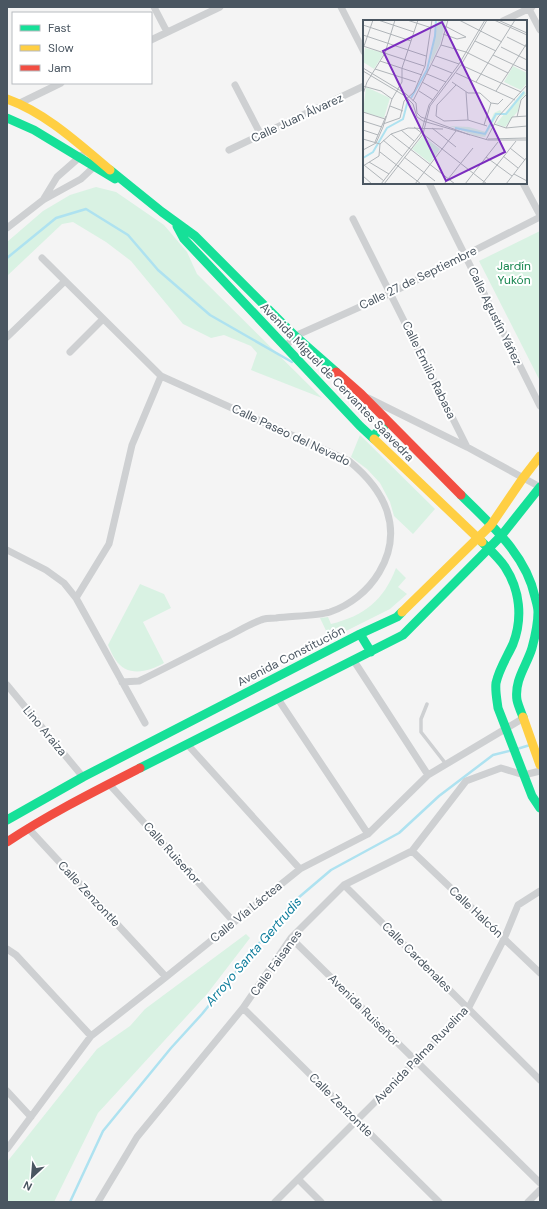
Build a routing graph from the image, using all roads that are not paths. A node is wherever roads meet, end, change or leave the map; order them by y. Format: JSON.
{"nodes":[{"id":1,"x":154,"y":7,"type":"edge"},
{"id":2,"x":220,"y":7,"type":"edge"},
{"id":3,"x":342,"y":7,"type":"edge"},
{"id":4,"x":530,"y":8,"type":"edge"},
{"id":5,"x":505,"y":20,"type":"edge"},
{"id":6,"x":540,"y":30,"type":"edge"},
{"id":7,"x":167,"y":32,"type":"junction"},
{"id":8,"x":152,"y":40,"type":"edge"},
{"id":9,"x":363,"y":50,"type":"edge"},
{"id":10,"x":59,"y":84,"type":"edge"},
{"id":11,"x":235,"y":85,"type":"dead end"},
{"id":12,"x":363,"y":86,"type":"edge"},
{"id":13,"x":7,"y":99,"type":"edge"},
{"id":14,"x":20,"y":103,"type":"junction"},
{"id":15,"x":7,"y":118,"type":"edge"},
{"id":16,"x":261,"y":135,"type":"junction"},
{"id":17,"x":87,"y":150,"type":"junction"},
{"id":18,"x":229,"y":150,"type":"dead end"},
{"id":19,"x":80,"y":157,"type":"junction"},
{"id":20,"x":97,"y":164,"type":"junction"},
{"id":21,"x":429,"y":184,"type":"edge"},
{"id":22,"x":524,"y":184,"type":"edge"},
{"id":23,"x":43,"y":200,"type":"junction"},
{"id":24,"x":540,"y":216,"type":"edge"},
{"id":25,"x":353,"y":219,"type":"dead end"},
{"id":26,"x":176,"y":224,"type":"junction"},
{"id":27,"x":7,"y":228,"type":"edge"},
{"id":28,"x":465,"y":256,"type":"junction"},
{"id":29,"x":42,"y":258,"type":"dead end"},
{"id":30,"x":65,"y":281,"type":"junction"},
{"id":31,"x":391,"y":293,"type":"junction"},
{"id":32,"x":102,"y":319,"type":"junction"},
{"id":33,"x":295,"y":336,"type":"junction"},
{"id":34,"x":7,"y":337,"type":"edge"},
{"id":35,"x":286,"y":346,"type":"junction"},
{"id":36,"x":70,"y":352,"type":"dead end"},
{"id":37,"x":161,"y":376,"type":"junction"},
{"id":38,"x":361,"y":394,"type":"junction"},
{"id":39,"x":540,"y":406,"type":"edge"},
{"id":40,"x":388,"y":422,"type":"junction"},
{"id":41,"x":372,"y":437,"type":"junction"},
{"id":42,"x":467,"y":447,"type":"junction"},
{"id":43,"x":540,"y":456,"type":"edge"},
{"id":44,"x":523,"y":478,"type":"junction"},
{"id":45,"x":540,"y":487,"type":"edge"},
{"id":46,"x":491,"y":526,"type":"junction"},
{"id":47,"x":501,"y":536,"type":"junction"},
{"id":48,"x":479,"y":538,"type":"junction"},
{"id":49,"x":490,"y":549,"type":"junction"},
{"id":50,"x":7,"y":550,"type":"edge"},
{"id":51,"x":76,"y":598,"type":"junction"},
{"id":52,"x":360,"y":634,"type":"junction"},
{"id":53,"x":371,"y":652,"type":"junction"},
{"id":54,"x":354,"y":661,"type":"junction"},
{"id":55,"x":122,"y":682,"type":"junction"},
{"id":56,"x":7,"y":685,"type":"edge"},
{"id":57,"x":278,"y":699,"type":"junction"},
{"id":58,"x":427,"y":704,"type":"dead end"},
{"id":59,"x":522,"y":719,"type":"junction"},
{"id":60,"x":145,"y":723,"type":"dead end"},
{"id":61,"x":505,"y":728,"type":"junction"},
{"id":62,"x":187,"y":744,"type":"junction"},
{"id":63,"x":446,"y":764,"type":"junction"},
{"id":64,"x":540,"y":765,"type":"edge"},
{"id":65,"x":540,"y":771,"type":"edge"},
{"id":66,"x":428,"y":775,"type":"junction"},
{"id":67,"x":524,"y":775,"type":"junction"},
{"id":68,"x":83,"y":777,"type":"junction"},
{"id":69,"x":109,"y":784,"type":"junction"},
{"id":70,"x":540,"y":808,"type":"edge"},
{"id":71,"x":8,"y":817,"type":"edge"},
{"id":72,"x":28,"y":828,"type":"junction"},
{"id":73,"x":368,"y":834,"type":"junction"},
{"id":74,"x":7,"y":842,"type":"edge"},
{"id":75,"x":412,"y":851,"type":"junction"},
{"id":76,"x":300,"y":869,"type":"junction"},
{"id":77,"x":344,"y":885,"type":"junction"},
{"id":78,"x":540,"y":891,"type":"edge"},
{"id":79,"x":234,"y":922,"type":"junction"},
{"id":80,"x":291,"y":938,"type":"junction"},
{"id":81,"x":504,"y":939,"type":"junction"},
{"id":82,"x":7,"y":949,"type":"edge"},
{"id":83,"x":540,"y":973,"type":"edge"},
{"id":84,"x":166,"y":977,"type":"junction"},
{"id":85,"x":243,"y":1008,"type":"junction"},
{"id":86,"x":468,"y":1009,"type":"junction"},
{"id":87,"x":91,"y":1036,"type":"junction"},
{"id":88,"x":416,"y":1061,"type":"junction"},
{"id":89,"x":540,"y":1080,"type":"edge"},
{"id":90,"x":7,"y":1091,"type":"edge"},
{"id":91,"x":31,"y":1117,"type":"junction"},
{"id":92,"x":356,"y":1120,"type":"junction"},
{"id":93,"x":7,"y":1149,"type":"edge"},
{"id":94,"x":298,"y":1179,"type":"junction"},
{"id":95,"x":540,"y":1183,"type":"edge"},
{"id":96,"x":540,"y":1190,"type":"edge"},
{"id":97,"x":101,"y":1201,"type":"edge"},
{"id":98,"x":275,"y":1202,"type":"edge"},
{"id":99,"x":321,"y":1202,"type":"edge"},
{"id":100,"x":439,"y":1202,"type":"edge"},
{"id":101,"x":528,"y":1202,"type":"edge"}],
"edges":[{"from":1,"to":7,"type":"street"},
{"from":2,"to":7,"type":"street"},
{"from":3,"to":9,"type":"street"},
{"from":4,"to":5,"type":"street"},
{"from":4,"to":6,"type":"street"},
{"from":7,"to":8,"type":"street"},
{"from":10,"to":14,"type":"street"},
{"from":11,"to":16,"type":"street"},
{"from":12,"to":16,"type":"street","name":"Calle Juan Álvarez"},
{"from":13,"to":14,"type":"street","name":"Avenida Miguel de Cervantes Saavedra"},
{"from":14,"to":17,"type":"street","name":"Avenida Miguel de Cervantes Saavedra"},
{"from":15,"to":19,"type":"street","name":"Avenida Miguel de Cervantes Saavedra"},
{"from":16,"to":18,"type":"street","name":"Calle Juan Álvarez"},
{"from":17,"to":19,"type":"street"},
{"from":17,"to":20,"type":"street","name":"Avenida Miguel de Cervantes Saavedra"},
{"from":19,"to":20,"type":"street","name":"Avenida Miguel de Cervantes Saavedra"},
{"from":19,"to":23,"type":"street"},
{"from":20,"to":23,"type":"street"},
{"from":20,"to":26,"type":"street","name":"Avenida Miguel de Cervantes Saavedra"},
{"from":21,"to":28,"type":"street","name":"Calle Agustín Yáñez"},
{"from":22,"to":24,"type":"street"},
{"from":23,"to":27,"type":"street"},
{"from":24,"to":28,"type":"street","name":"Calle 27 de Septiembre"},
{"from":25,"to":31,"type":"street","name":"Calle Emilio Rabasa"},
{"from":26,"to":33,"type":"street","name":"Avenida Miguel de Cervantes Saavedra"},
{"from":26,"to":35,"type":"street","name":"Avenida Miguel de Cervantes Saavedra"},
{"from":28,"to":31,"type":"street","name":"Calle 27 de Septiembre"},
{"from":28,"to":39,"type":"street","name":"Calle Agustín Yáñez"},
{"from":29,"to":30,"type":"street","name":"Calle Paseo del Nevado"},
{"from":30,"to":32,"type":"street","name":"Calle Paseo del Nevado"},
{"from":30,"to":34,"type":"street"},
{"from":31,"to":33,"type":"street","name":"Calle 27 de Septiembre"},
{"from":31,"to":42,"type":"street","name":"Calle Emilio Rabasa"},
{"from":32,"to":36,"type":"street"},
{"from":32,"to":37,"type":"street","name":"Calle Paseo del Nevado"},
{"from":33,"to":35,"type":"street"},
{"from":33,"to":38,"type":"street","name":"Avenida Miguel de Cervantes Saavedra"},
{"from":35,"to":41,"type":"street","name":"Avenida Miguel de Cervantes Saavedra"},
{"from":37,"to":51,"type":"street"},
{"from":37,"to":55,"type":"street","name":"Calle Paseo del Nevado"},
{"from":38,"to":40,"type":"street","name":"Avenida Miguel de Cervantes Saavedra"},
{"from":38,"to":42,"type":"street"},
{"from":40,"to":41,"type":"street"},
{"from":40,"to":46,"type":"street","name":"Avenida Miguel de Cervantes Saavedra"},
{"from":41,"to":48,"type":"street","name":"Avenida Miguel de Cervantes Saavedra"},
{"from":42,"to":44,"type":"street"},
{"from":43,"to":44,"type":"street","name":"Avenida Constitución"},
{"from":44,"to":45,"type":"street"},
{"from":44,"to":46,"type":"street","name":"Avenida Constitución"},
{"from":45,"to":47,"type":"street"},
{"from":46,"to":47,"type":"street","name":"Avenida Miguel de Cervantes Saavedra"},
{"from":46,"to":48,"type":"street","name":"Avenida Constitución"},
{"from":47,"to":49,"type":"street"},
{"from":47,"to":59,"type":"street","name":"Avenida Miguel de Cervantes Saavedra"},
{"from":48,"to":49,"type":"street","name":"Avenida Miguel de Cervantes Saavedra"},
{"from":48,"to":52,"type":"street","name":"Avenida Constitución"},
{"from":49,"to":53,"type":"street"},
{"from":49,"to":61,"type":"street","name":"Avenida Miguel de Cervantes Saavedra"},
{"from":50,"to":51,"type":"street"},
{"from":51,"to":55,"type":"street"},
{"from":52,"to":53,"type":"street"},
{"from":52,"to":68,"type":"street","name":"Avenida Constitución"},
{"from":53,"to":54,"type":"street"},
{"from":54,"to":57,"type":"street"},
{"from":54,"to":66,"type":"street"},
{"from":55,"to":60,"type":"street"},
{"from":56,"to":68,"type":"street","name":"Lino Araiza"},
{"from":57,"to":62,"type":"street"},
{"from":57,"to":73,"type":"street"},
{"from":58,"to":63,"type":"lane"},
{"from":59,"to":61,"type":"street","name":"Calle Vía Láctea"},
{"from":59,"to":64,"type":"street","name":"Avenida Miguel de Cervantes Saavedra"},
{"from":61,"to":63,"type":"street","name":"Calle Vía Láctea"},
{"from":61,"to":67,"type":"street","name":"Avenida Miguel de Cervantes Saavedra"},
{"from":62,"to":69,"type":"street"},
{"from":62,"to":76,"type":"street"},
{"from":63,"to":66,"type":"street","name":"Calle Vía Láctea"},
{"from":65,"to":67,"type":"street"},
{"from":66,"to":73,"type":"street","name":"Calle Vía Láctea"},
{"from":67,"to":70,"type":"street","name":"Avenida Miguel de Cervantes Saavedra"},
{"from":67,"to":75,"type":"street","name":"Calle Faisanes"},
{"from":68,"to":71,"type":"street","name":"Avenida Constitución"},
{"from":69,"to":72,"type":"street"},
{"from":69,"to":79,"type":"street","name":"Calle Ruiseñor"},
{"from":72,"to":74,"type":"street"},
{"from":72,"to":84,"type":"street","name":"Calle Zenzontle"},
{"from":73,"to":76,"type":"street","name":"Calle Vía Láctea"},
{"from":75,"to":77,"type":"street","name":"Calle Faisanes"},
{"from":75,"to":81,"type":"street","name":"Calle Halcón"},
{"from":76,"to":79,"type":"street","name":"Calle Vía Láctea"},
{"from":77,"to":80,"type":"street","name":"Calle Faisanes"},
{"from":77,"to":86,"type":"street","name":"Calle Cardenales"},
{"from":78,"to":81,"type":"street","name":"Avenida Palma Ruvelina"},
{"from":79,"to":84,"type":"street","name":"Calle Vía Láctea"},
{"from":80,"to":85,"type":"street","name":"Calle Faisanes"},
{"from":80,"to":88,"type":"street","name":"Avenida Ruiseñor"},
{"from":81,"to":83,"type":"street","name":"Calle Halcón"},
{"from":81,"to":86,"type":"street","name":"Avenida Palma Ruvelina"},
{"from":82,"to":87,"type":"street"},
{"from":84,"to":87,"type":"street","name":"Calle Vía Láctea"},
{"from":85,"to":92,"type":"street","name":"Calle Zenzontle"},
{"from":85,"to":97,"type":"street","name":"Calle Faisanes"},
{"from":86,"to":88,"type":"street","name":"Avenida Palma Ruvelina"},
{"from":86,"to":89,"type":"street","name":"Calle Cardenales"},
{"from":87,"to":91,"type":"street","name":"Calle Vía Láctea"},
{"from":88,"to":92,"type":"street","name":"Avenida Palma Ruvelina"},
{"from":88,"to":95,"type":"street","name":"Avenida Ruiseñor"},
{"from":90,"to":91,"type":"street"},
{"from":91,"to":93,"type":"street","name":"Calle Vía Láctea"},
{"from":92,"to":94,"type":"street","name":"Avenida Palma Ruvelina"},
{"from":92,"to":100,"type":"street","name":"Calle Zenzontle"},
{"from":94,"to":98,"type":"street","name":"Avenida Palma Ruvelina"},
{"from":94,"to":99,"type":"street"},
{"from":96,"to":101,"type":"street"}]}
